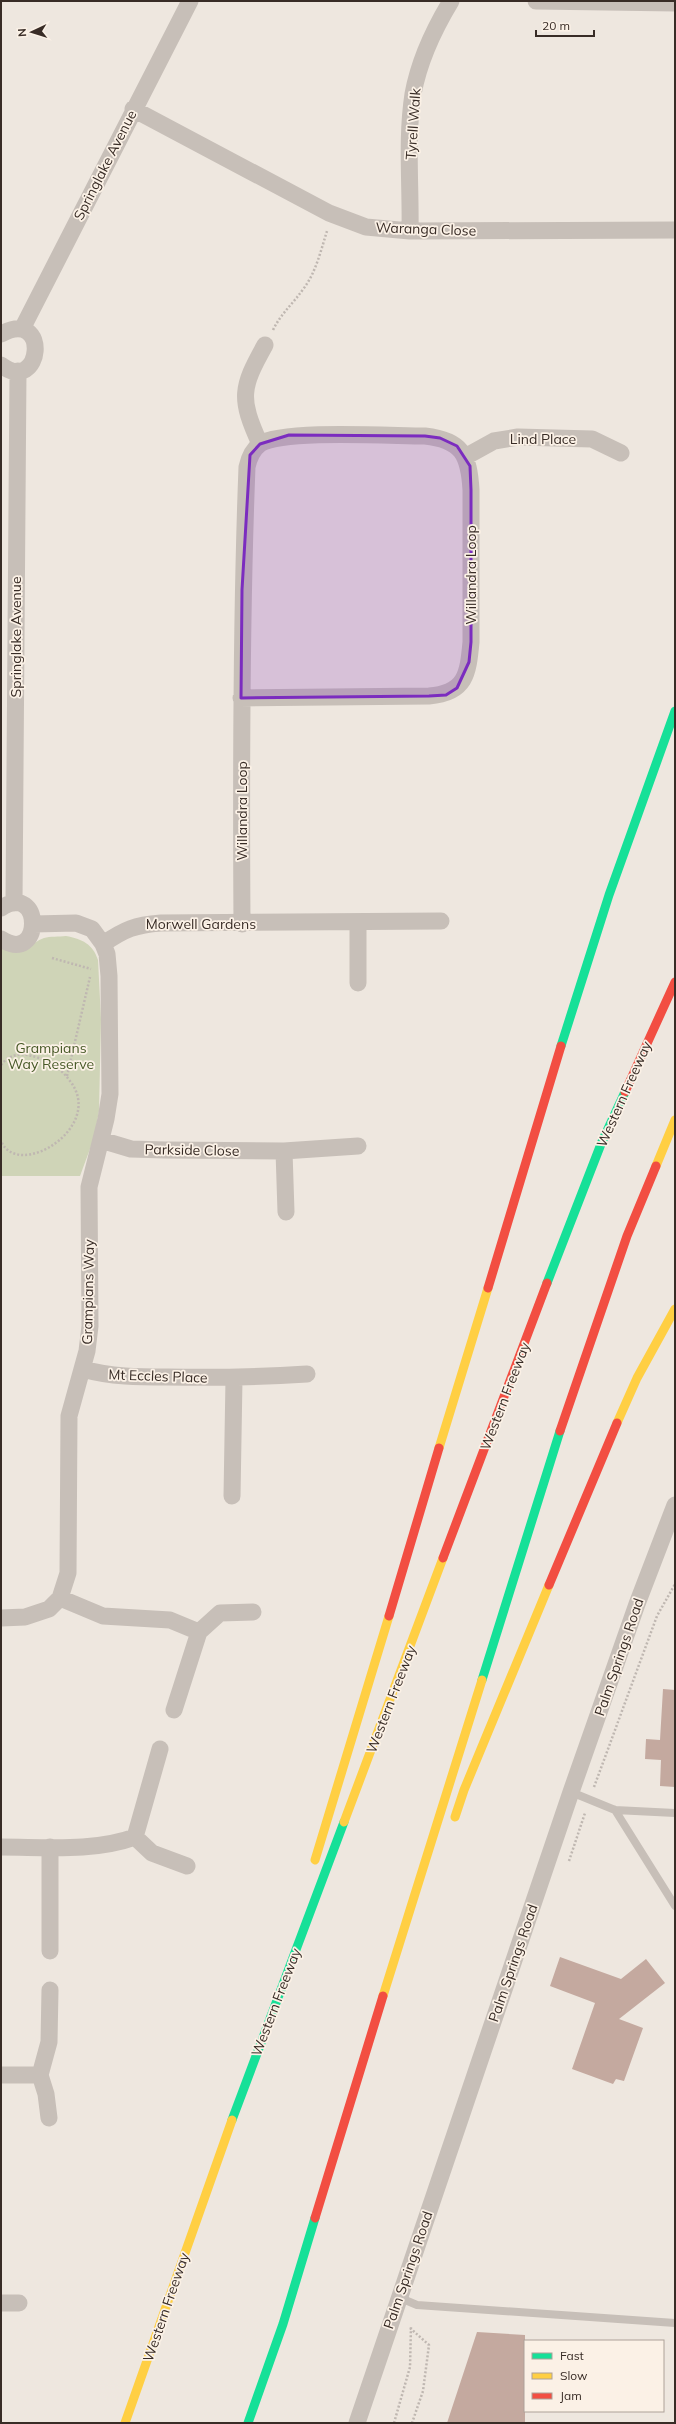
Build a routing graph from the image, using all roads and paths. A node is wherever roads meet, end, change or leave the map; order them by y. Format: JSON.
{"nodes":[{"id":1,"x":190,"y":1,"type":"edge"},
{"id":2,"x":451,"y":1,"type":"edge"},
{"id":3,"x":536,"y":1,"type":"edge"},
{"id":4,"x":675,"y":3,"type":"edge"},
{"id":5,"x":133,"y":109,"type":"junction"},
{"id":6,"x":327,"y":230,"type":"dead end"},
{"id":7,"x":675,"y":230,"type":"edge"},
{"id":8,"x":410,"y":231,"type":"junction"},
{"id":9,"x":22,"y":329,"type":"junction"},
{"id":10,"x":1,"y":334,"type":"edge"},
{"id":11,"x":265,"y":345,"type":"joint"},
{"id":12,"x":1,"y":365,"type":"edge"},
{"id":13,"x":18,"y":371,"type":"junction"},
{"id":14,"x":260,"y":444,"type":"junction"},
{"id":15,"x":621,"y":453,"type":"dead end"},
{"id":16,"x":465,"y":457,"type":"junction"},
{"id":17,"x":241,"y":698,"type":"junction"},
{"id":18,"x":675,"y":711,"type":"edge"},
{"id":19,"x":8,"y":905,"type":"edge"},
{"id":20,"x":441,"y":921,"type":"dead end"},
{"id":21,"x":358,"y":922,"type":"junction"},
{"id":22,"x":34,"y":924,"type":"junction"},
{"id":23,"x":242,"y":924,"type":"junction"},
{"id":24,"x":1,"y":939,"type":"edge"},
{"id":25,"x":103,"y":944,"type":"junction"},
{"id":26,"x":52,"y":958,"type":"dead end"},
{"id":27,"x":675,"y":982,"type":"edge"},
{"id":28,"x":358,"y":983,"type":"dead end"},
{"id":29,"x":1,"y":1065,"type":"edge"},
{"id":30,"x":67,"y":1076,"type":"junction"},
{"id":31,"x":675,"y":1120,"type":"edge"},
{"id":32,"x":101,"y":1140,"type":"junction"},
{"id":33,"x":1,"y":1141,"type":"edge"},
{"id":34,"x":358,"y":1146,"type":"dead end"},
{"id":35,"x":284,"y":1150,"type":"junction"},
{"id":36,"x":286,"y":1212,"type":"dead end"},
{"id":37,"x":675,"y":1308,"type":"edge"},
{"id":38,"x":83,"y":1369,"type":"junction"},
{"id":39,"x":306,"y":1374,"type":"dead end"},
{"id":40,"x":234,"y":1379,"type":"junction"},
{"id":41,"x":232,"y":1496,"type":"dead end"},
{"id":42,"x":675,"y":1505,"type":"edge"},
{"id":43,"x":675,"y":1584,"type":"edge"},
{"id":44,"x":60,"y":1598,"type":"junction"},
{"id":45,"x":253,"y":1612,"type":"dead end"},
{"id":46,"x":1,"y":1618,"type":"edge"},
{"id":47,"x":199,"y":1632,"type":"junction"},
{"id":48,"x":174,"y":1710,"type":"dead end"},
{"id":49,"x":160,"y":1749,"type":"dead end"},
{"id":50,"x":571,"y":1792,"type":"junction"},
{"id":51,"x":590,"y":1800,"type":"junction"},
{"id":52,"x":614,"y":1810,"type":"junction"},
{"id":53,"x":675,"y":1813,"type":"edge"},
{"id":54,"x":451,"y":1828,"type":"dead end"},
{"id":55,"x":135,"y":1837,"type":"junction"},
{"id":56,"x":1,"y":1847,"type":"edge"},
{"id":57,"x":50,"y":1847,"type":"junction"},
{"id":58,"x":187,"y":1866,"type":"dead end"},
{"id":59,"x":566,"y":1868,"type":"dead end"},
{"id":60,"x":312,"y":1872,"type":"dead end"},
{"id":61,"x":675,"y":1906,"type":"edge"},
{"id":62,"x":300,"y":1909,"type":"dead end"},
{"id":63,"x":50,"y":1951,"type":"dead end"},
{"id":64,"x":50,"y":1990,"type":"dead end"},
{"id":65,"x":387,"y":2016,"type":"dead end"},
{"id":66,"x":259,"y":2045,"type":"junction"},
{"id":67,"x":1,"y":2074,"type":"edge"},
{"id":68,"x":40,"y":2075,"type":"junction"},
{"id":69,"x":49,"y":2118,"type":"dead end"},
{"id":70,"x":398,"y":2297,"type":"junction"},
{"id":71,"x":1,"y":2303,"type":"edge"},
{"id":72,"x":19,"y":2303,"type":"dead end"},
{"id":73,"x":416,"y":2305,"type":"junction"},
{"id":74,"x":675,"y":2323,"type":"edge"},
{"id":75,"x":283,"y":2324,"type":"junction"},
{"id":76,"x":410,"y":2328,"type":"junction"},
{"id":77,"x":125,"y":2423,"type":"edge"},
{"id":78,"x":248,"y":2423,"type":"edge"},
{"id":79,"x":357,"y":2423,"type":"edge"},
{"id":80,"x":394,"y":2423,"type":"edge"},
{"id":81,"x":412,"y":2423,"type":"edge"}],
"edges":[{"from":1,"to":5,"type":"street","name":"Springlake Avenue"},
{"from":2,"to":8,"type":"street","name":"Tyrell Walk"},
{"from":3,"to":4,"type":"street"},
{"from":5,"to":8,"type":"street","name":"Waranga Close"},
{"from":5,"to":9,"type":"street","name":"Springlake Avenue"},
{"from":6,"to":11,"type":"path"},
{"from":7,"to":8,"type":"street","name":"Waranga Close"},
{"from":9,"to":10,"type":"street"},
{"from":9,"to":13,"type":"street"},
{"from":11,"to":14,"type":"street"},
{"from":12,"to":13,"type":"street"},
{"from":13,"to":19,"type":"street","name":"Springlake Avenue"},
{"from":14,"to":16,"type":"street","name":"Willandra Loop"},
{"from":14,"to":17,"type":"street","name":"Willandra Loop"},
{"from":15,"to":16,"type":"street","name":"Lind Place"},
{"from":16,"to":17,"type":"street","name":"Willandra Loop"},
{"from":17,"to":23,"type":"street","name":"Willandra Loop"},
{"from":18,"to":60,"type":"highway"},
{"from":19,"to":22,"type":"street"},
{"from":20,"to":21,"type":"street","name":"Morwell Gardens"},
{"from":21,"to":23,"type":"street","name":"Morwell Gardens"},
{"from":21,"to":28,"type":"street"},
{"from":22,"to":24,"type":"street"},
{"from":22,"to":25,"type":"street"},
{"from":23,"to":25,"type":"street","name":"Morwell Gardens"},
{"from":25,"to":32,"type":"street","name":"Grampians Way"},
{"from":26,"to":30,"type":"path"},
{"from":27,"to":66,"type":"highway","name":"Western Freeway"},
{"from":29,"to":30,"type":"path"},
{"from":30,"to":33,"type":"path"},
{"from":31,"to":75,"type":"highway"},
{"from":32,"to":35,"type":"street","name":"Parkside Close"},
{"from":32,"to":38,"type":"street","name":"Grampians Way"},
{"from":34,"to":35,"type":"street","name":"Parkside Close"},
{"from":35,"to":36,"type":"street"},
{"from":37,"to":54,"type":"highway"},
{"from":38,"to":40,"type":"street","name":"Mt Eccles Place"},
{"from":38,"to":44,"type":"street","name":"Grampians Way"},
{"from":39,"to":40,"type":"street","name":"Mt Eccles Place"},
{"from":40,"to":41,"type":"street"},
{"from":42,"to":50,"type":"street","name":"Palm Springs Road"},
{"from":43,"to":51,"type":"path"},
{"from":44,"to":46,"type":"street"},
{"from":44,"to":47,"type":"street"},
{"from":45,"to":47,"type":"street"},
{"from":47,"to":48,"type":"street"},
{"from":49,"to":55,"type":"street"},
{"from":50,"to":51,"type":"lane"},
{"from":50,"to":70,"type":"street","name":"Palm Springs Road"},
{"from":51,"to":52,"type":"lane"},
{"from":51,"to":59,"type":"path"},
{"from":52,"to":53,"type":"lane"},
{"from":52,"to":61,"type":"lane"},
{"from":55,"to":57,"type":"street"},
{"from":55,"to":58,"type":"street"},
{"from":56,"to":57,"type":"street"},
{"from":57,"to":63,"type":"street"},
{"from":62,"to":66,"type":"highway"},
{"from":64,"to":68,"type":"street"},
{"from":65,"to":75,"type":"highway"},
{"from":66,"to":77,"type":"highway","name":"Western Freeway"},
{"from":67,"to":68,"type":"street"},
{"from":68,"to":69,"type":"street"},
{"from":70,"to":73,"type":"lane"},
{"from":70,"to":79,"type":"street","name":"Palm Springs Road"},
{"from":71,"to":72,"type":"street"},
{"from":73,"to":74,"type":"lane"},
{"from":73,"to":76,"type":"path"},
{"from":75,"to":78,"type":"highway"},
{"from":76,"to":80,"type":"path"},
{"from":76,"to":81,"type":"path"}]}
